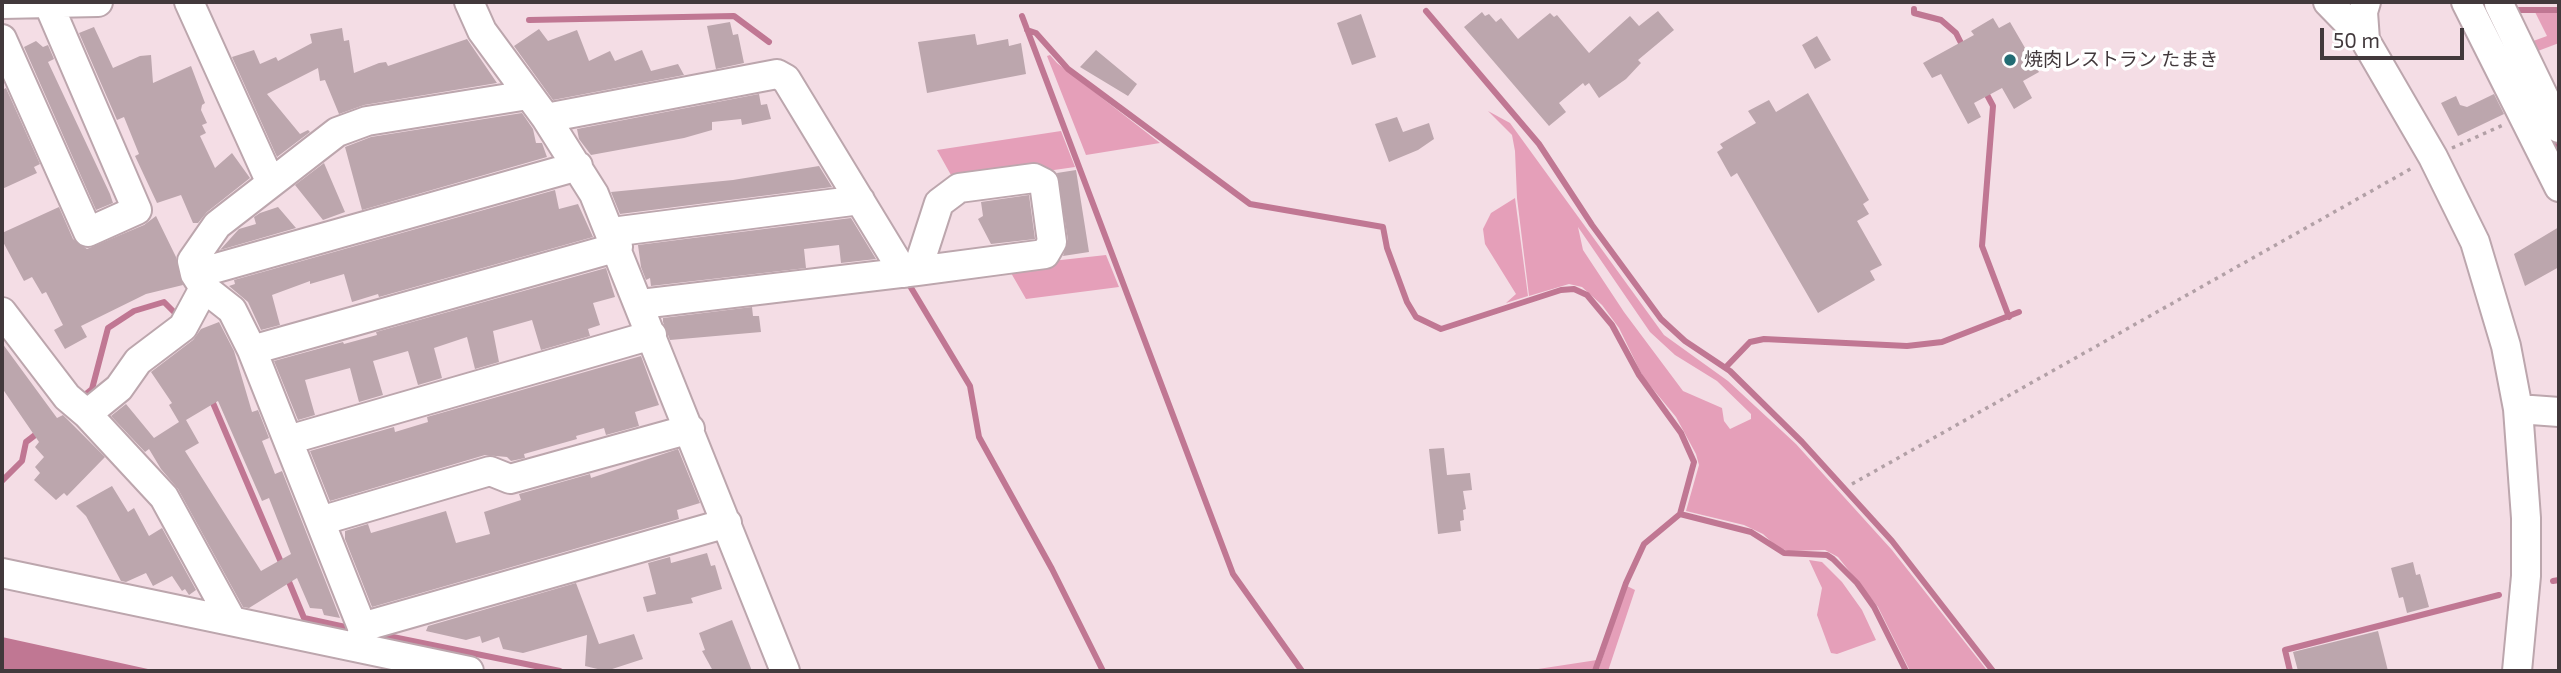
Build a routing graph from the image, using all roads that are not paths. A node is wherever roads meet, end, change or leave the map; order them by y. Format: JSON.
{"nodes":[{"id":1,"x":98,"y":2,"type":"edge"},
{"id":2,"x":189,"y":2,"type":"edge"},
{"id":3,"x":469,"y":2,"type":"edge"},
{"id":4,"x":2328,"y":2,"type":"edge"},
{"id":5,"x":2366,"y":2,"type":"edge"},
{"id":6,"x":2466,"y":2,"type":"edge"},
{"id":7,"x":48,"y":3,"type":"edge"},
{"id":8,"x":2,"y":4,"type":"edge"},
{"id":9,"x":2499,"y":4,"type":"dead end"},
{"id":10,"x":2,"y":38,"type":"edge"},
{"id":11,"x":2365,"y":40,"type":"junction"},
{"id":12,"x":528,"y":95,"type":"junction"},
{"id":13,"x":546,"y":118,"type":"junction"},
{"id":14,"x":2559,"y":128,"type":"edge"},
{"id":15,"x":578,"y":166,"type":"junction"},
{"id":16,"x":270,"y":181,"type":"junction"},
{"id":17,"x":2559,"y":187,"type":"edge"},
{"id":18,"x":860,"y":200,"type":"junction"},
{"id":19,"x":615,"y":240,"type":"junction"},
{"id":20,"x":911,"y":272,"type":"junction"},
{"id":21,"x":200,"y":281,"type":"junction"},
{"id":22,"x":640,"y":304,"type":"junction"},
{"id":23,"x":2,"y":312,"type":"edge"},
{"id":24,"x":652,"y":335,"type":"junction"},
{"id":25,"x":252,"y":350,"type":"junction"},
{"id":26,"x":79,"y":407,"type":"junction"},
{"id":27,"x":2518,"y":409,"type":"junction"},
{"id":28,"x":2559,"y":412,"type":"edge"},
{"id":29,"x":690,"y":429,"type":"junction"},
{"id":30,"x":288,"y":440,"type":"junction"},
{"id":31,"x":320,"y":522,"type":"junction"},
{"id":32,"x":727,"y":523,"type":"junction"},
{"id":33,"x":2,"y":573,"type":"edge"},
{"id":34,"x":232,"y":621,"type":"junction"},
{"id":35,"x":362,"y":638,"type":"junction"},
{"id":36,"x":469,"y":671,"type":"edge"},
{"id":37,"x":785,"y":671,"type":"edge"},
{"id":38,"x":2516,"y":671,"type":"edge"}],
"edges":[{"from":1,"to":7,"type":"street"},
{"from":2,"to":16,"type":"street"},
{"from":3,"to":12,"type":"street"},
{"from":4,"to":11,"type":"street"},
{"from":5,"to":11,"type":"street"},
{"from":6,"to":17,"type":"street"},
{"from":7,"to":8,"type":"street"},
{"from":7,"to":10,"type":"street"},
{"from":9,"to":14,"type":"street"},
{"from":11,"to":27,"type":"street"},
{"from":12,"to":13,"type":"street"},
{"from":12,"to":16,"type":"street"},
{"from":13,"to":15,"type":"street"},
{"from":13,"to":18,"type":"street"},
{"from":15,"to":19,"type":"street"},
{"from":15,"to":21,"type":"street"},
{"from":16,"to":21,"type":"street"},
{"from":18,"to":19,"type":"street"},
{"from":18,"to":20,"type":"street"},
{"from":19,"to":22,"type":"street"},
{"from":19,"to":25,"type":"street"},
{"from":20,"to":20,"type":"street"},
{"from":20,"to":22,"type":"street"},
{"from":21,"to":25,"type":"street"},
{"from":21,"to":26,"type":"street"},
{"from":22,"to":24,"type":"street"},
{"from":23,"to":26,"type":"street"},
{"from":24,"to":29,"type":"street"},
{"from":24,"to":30,"type":"street"},
{"from":25,"to":30,"type":"street"},
{"from":26,"to":34,"type":"street"},
{"from":27,"to":28,"type":"street"},
{"from":27,"to":38,"type":"street"},
{"from":29,"to":31,"type":"street"},
{"from":29,"to":32,"type":"street"},
{"from":30,"to":31,"type":"street"},
{"from":31,"to":35,"type":"street"},
{"from":32,"to":35,"type":"street"},
{"from":32,"to":37,"type":"street"},
{"from":33,"to":34,"type":"street"},
{"from":34,"to":35,"type":"street"},
{"from":35,"to":36,"type":"street"}]}
